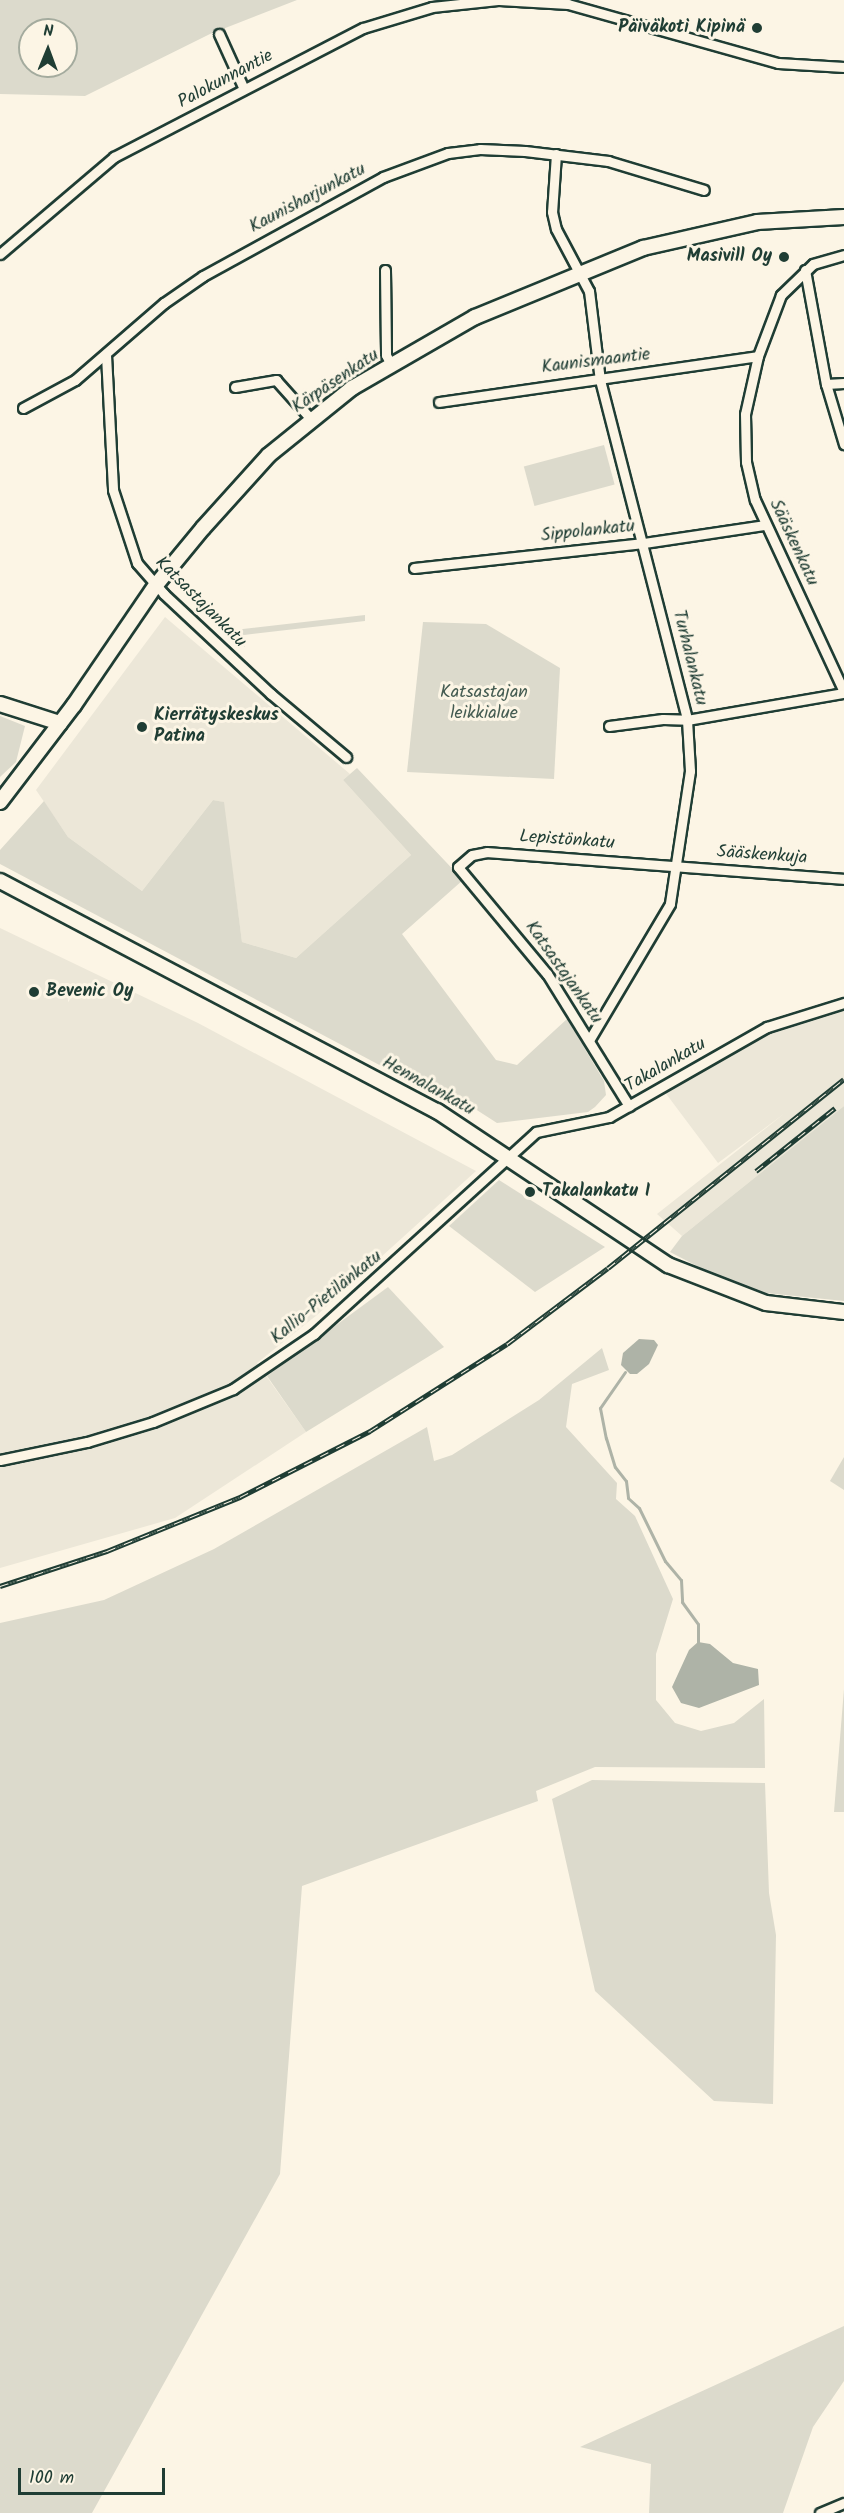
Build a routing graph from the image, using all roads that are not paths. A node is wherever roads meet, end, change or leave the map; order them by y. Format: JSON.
{"nodes":[{"id":1,"x":499,"y":0,"type":"edge"},
{"id":2,"x":219,"y":34,"type":"dead end"},
{"id":3,"x":844,"y":67,"type":"edge"},
{"id":4,"x":244,"y":89,"type":"junction"},
{"id":5,"x":556,"y":154,"type":"junction"},
{"id":6,"x":704,"y":190,"type":"dead end"},
{"id":7,"x":844,"y":217,"type":"edge"},
{"id":8,"x":0,"y":254,"type":"edge"},
{"id":9,"x":844,"y":255,"type":"edge"},
{"id":10,"x":385,"y":270,"type":"dead end"},
{"id":11,"x":805,"y":270,"type":"junction"},
{"id":12,"x":578,"y":273,"type":"junction"},
{"id":13,"x":106,"y":355,"type":"junction"},
{"id":14,"x":758,"y":356,"type":"junction"},
{"id":15,"x":391,"y":365,"type":"junction"},
{"id":16,"x":600,"y":380,"type":"junction"},
{"id":17,"x":844,"y":382,"type":"edge"},
{"id":18,"x":826,"y":384,"type":"junction"},
{"id":19,"x":235,"y":387,"type":"dead end"},
{"id":20,"x":439,"y":402,"type":"dead end"},
{"id":21,"x":23,"y":408,"type":"dead end"},
{"id":22,"x":311,"y":419,"type":"junction"},
{"id":23,"x":844,"y":444,"type":"edge"},
{"id":24,"x":764,"y":525,"type":"junction"},
{"id":25,"x":644,"y":543,"type":"junction"},
{"id":26,"x":414,"y":568,"type":"dead end"},
{"id":27,"x":156,"y":585,"type":"junction"},
{"id":28,"x":844,"y":693,"type":"edge"},
{"id":29,"x":0,"y":704,"type":"edge"},
{"id":30,"x":687,"y":720,"type":"junction"},
{"id":31,"x":60,"y":723,"type":"junction"},
{"id":32,"x":609,"y":726,"type":"dead end"},
{"id":33,"x":346,"y":758,"type":"dead end"},
{"id":34,"x":0,"y":802,"type":"edge"},
{"id":35,"x":678,"y":866,"type":"junction"},
{"id":36,"x":458,"y":867,"type":"joint"},
{"id":37,"x":844,"y":879,"type":"edge"},
{"id":38,"x":0,"y":881,"type":"edge"},
{"id":39,"x":844,"y":1003,"type":"edge"},
{"id":40,"x":590,"y":1039,"type":"junction"},
{"id":41,"x":629,"y":1106,"type":"junction"},
{"id":42,"x":509,"y":1157,"type":"junction"},
{"id":43,"x":842,"y":1311,"type":"edge"},
{"id":44,"x":0,"y":1460,"type":"edge"},
{"id":45,"x":844,"y":2503,"type":"edge"},
{"id":46,"x":820,"y":2513,"type":"edge"}],
"edges":[{"from":1,"to":3,"type":"street","name":"Palokunnantie"},
{"from":1,"to":4,"type":"street","name":"Palokunnantie"},
{"from":2,"to":4,"type":"street"},
{"from":4,"to":8,"type":"street","name":"Palokunnantie"},
{"from":5,"to":6,"type":"street","name":"Kaunisharjunkatu"},
{"from":5,"to":12,"type":"street"},
{"from":5,"to":13,"type":"street","name":"Kaunisharjunkatu"},
{"from":7,"to":12,"type":"street","name":"Kärpäsenkatu"},
{"from":9,"to":11,"type":"street"},
{"from":10,"to":15,"type":"street"},
{"from":11,"to":14,"type":"street","name":"Sääskenkatu"},
{"from":11,"to":18,"type":"street"},
{"from":12,"to":15,"type":"street","name":"Kärpäsenkatu"},
{"from":12,"to":16,"type":"street","name":"Turhalankatu"},
{"from":13,"to":21,"type":"street","name":"Kaunisharjunkatu"},
{"from":13,"to":27,"type":"street","name":"Katsastajankatu"},
{"from":14,"to":16,"type":"street","name":"Kaunismaantie"},
{"from":14,"to":24,"type":"street","name":"Sääskenkatu"},
{"from":15,"to":22,"type":"street","name":"Kärpäsenkatu"},
{"from":16,"to":20,"type":"street","name":"Kaunismaantie"},
{"from":16,"to":25,"type":"street","name":"Turhalankatu"},
{"from":17,"to":18,"type":"street"},
{"from":18,"to":23,"type":"street"},
{"from":19,"to":22,"type":"street"},
{"from":22,"to":27,"type":"street","name":"Kärpäsenkatu"},
{"from":24,"to":25,"type":"street","name":"Sippolankatu"},
{"from":24,"to":28,"type":"street","name":"Sääskenkatu"},
{"from":25,"to":26,"type":"street","name":"Sippolankatu"},
{"from":25,"to":30,"type":"street","name":"Turhalankatu"},
{"from":27,"to":31,"type":"street","name":"Kärpäsenkatu"},
{"from":27,"to":33,"type":"street","name":"Katsastajankatu"},
{"from":28,"to":30,"type":"street"},
{"from":29,"to":31,"type":"street"},
{"from":30,"to":32,"type":"street"},
{"from":30,"to":35,"type":"street","name":"Turhalankatu"},
{"from":31,"to":34,"type":"street","name":"Kärpäsenkatu"},
{"from":35,"to":36,"type":"street","name":"Lepistönkatu"},
{"from":35,"to":37,"type":"street","name":"Sääskenkuja"},
{"from":35,"to":40,"type":"street","name":"Turhalankatu"},
{"from":36,"to":40,"type":"street","name":"Katsastajankatu"},
{"from":38,"to":42,"type":"street","name":"Hennalankatu"},
{"from":39,"to":41,"type":"street","name":"Takalankatu"},
{"from":40,"to":41,"type":"street","name":"Katsastajankatu"},
{"from":41,"to":42,"type":"street","name":"Takalankatu"},
{"from":42,"to":43,"type":"street","name":"Hennalankatu"},
{"from":42,"to":44,"type":"street","name":"Kallio-Pietilänkatu"},
{"from":45,"to":46,"type":"street"}]}
